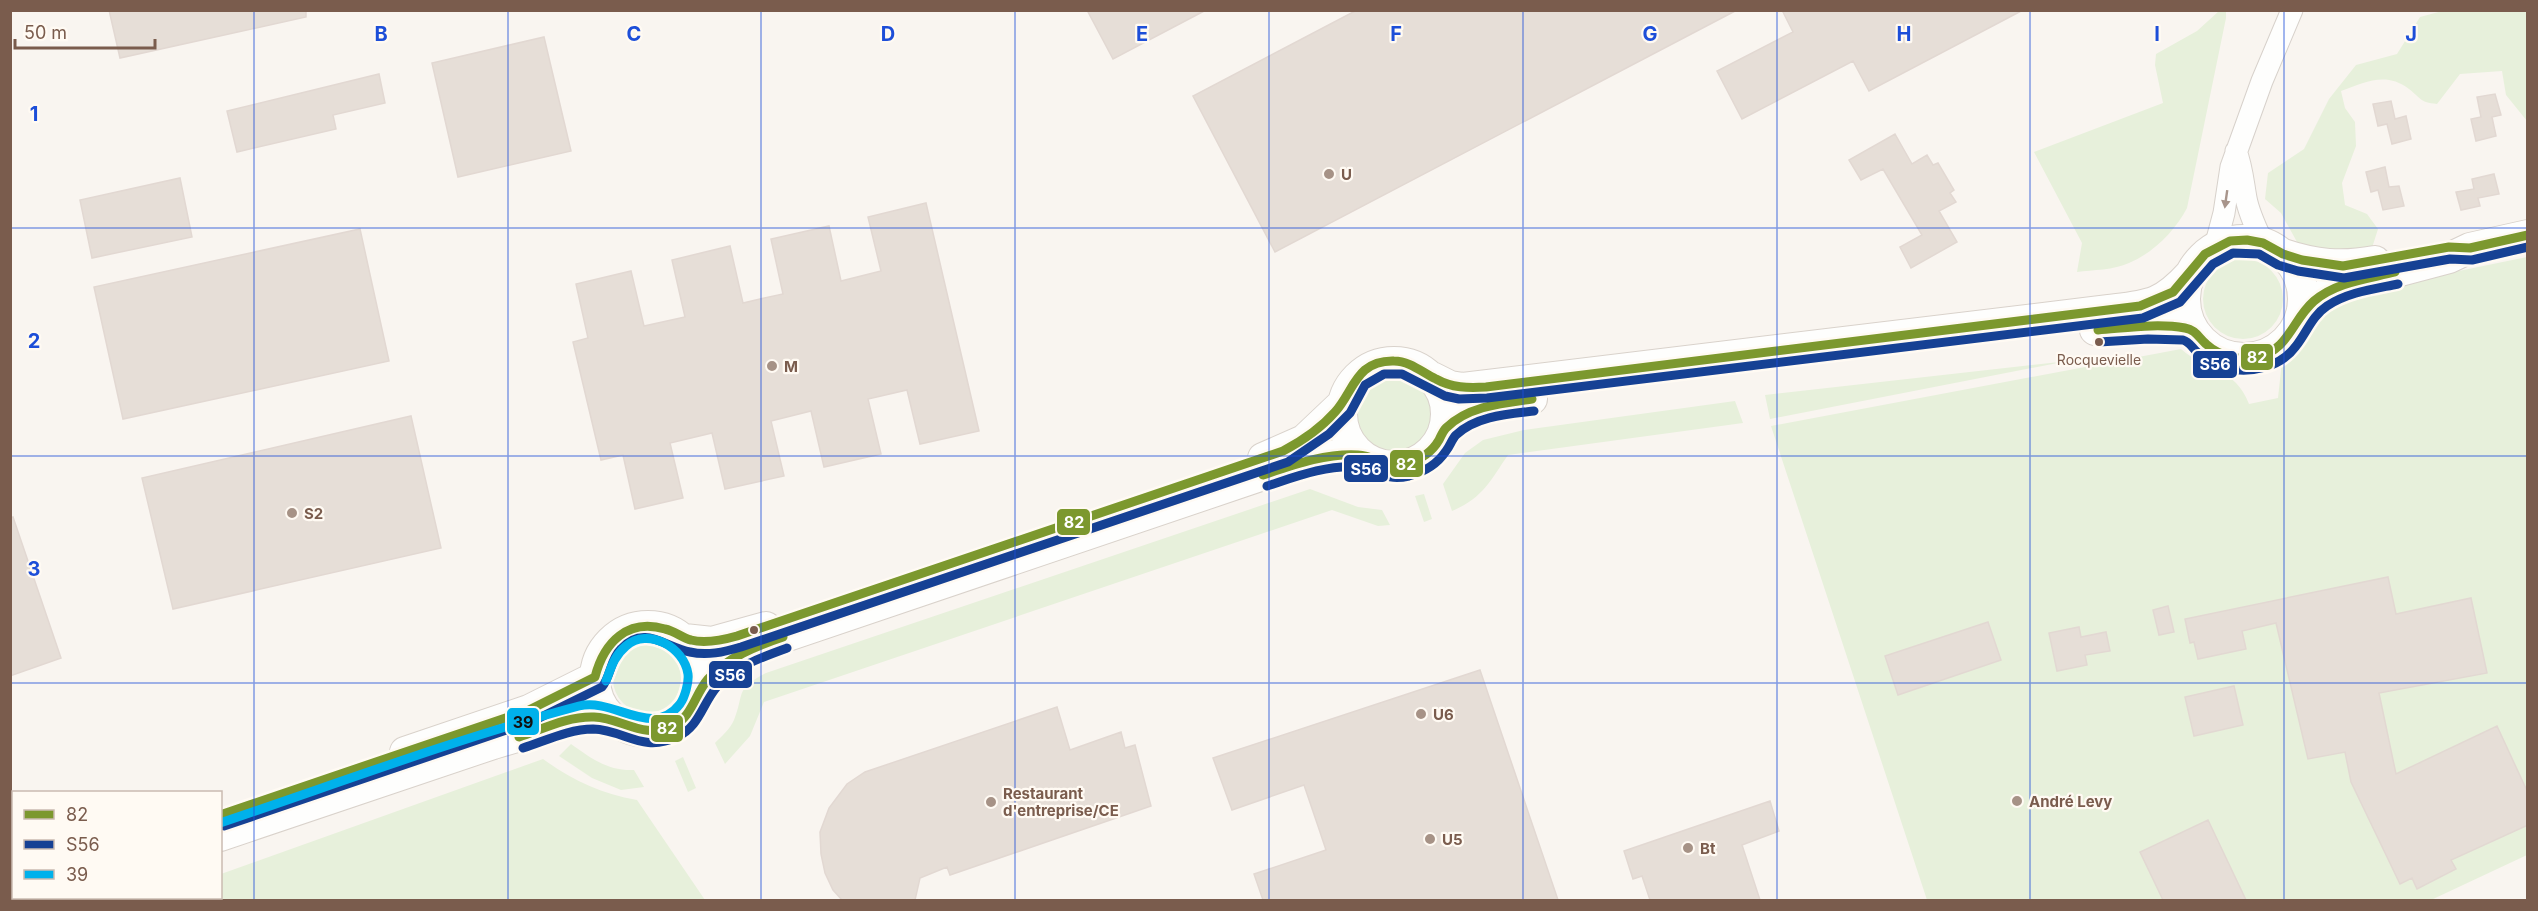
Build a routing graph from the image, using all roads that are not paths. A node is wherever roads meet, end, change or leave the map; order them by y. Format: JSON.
{"nodes":[{"id":1,"x":2292,"y":10,"type":"edge"},
{"id":2,"x":2236,"y":150,"type":"junction"},
{"id":3,"x":2528,"y":235,"type":"edge"},
{"id":4,"x":2215,"y":247,"type":"junction"},
{"id":5,"x":2273,"y":248,"type":"junction"},
{"id":6,"x":2470,"y":248,"type":"junction"},
{"id":7,"x":2190,"y":274,"type":"junction"},
{"id":8,"x":2302,"y":312,"type":"junction"},
{"id":9,"x":2194,"y":331,"type":"junction"},
{"id":10,"x":1432,"y":377,"type":"junction"},
{"id":11,"x":1342,"y":404,"type":"junction"},
{"id":12,"x":1444,"y":429,"type":"junction"},
{"id":13,"x":1362,"y":455,"type":"junction"},
{"id":14,"x":684,"y":639,"type":"junction"},
{"id":15,"x":595,"y":677,"type":"junction"},
{"id":16,"x":700,"y":690,"type":"junction"},
{"id":17,"x":616,"y":721,"type":"junction"},
{"id":18,"x":222,"y":814,"type":"edge"},
{"id":19,"x":222,"y":835,"type":"edge"}],
"edges":[{"from":1,"to":2,"type":"street"},
{"from":2,"to":4,"type":"street","one_way":true},
{"from":2,"to":5,"type":"street"},
{"from":3,"to":6,"type":"main road"},
{"from":4,"to":5,"type":"main road"},
{"from":4,"to":7,"type":"main road"},
{"from":5,"to":6,"type":"main road"},
{"from":5,"to":8,"type":"main road"},
{"from":6,"to":8,"type":"main road"},
{"from":7,"to":9,"type":"main road"},
{"from":7,"to":10,"type":"main road"},
{"from":8,"to":9,"type":"main road"},
{"from":9,"to":12,"type":"main road"},
{"from":10,"to":11,"type":"main road"},
{"from":10,"to":12,"type":"main road"},
{"from":11,"to":13,"type":"main road"},
{"from":11,"to":14,"type":"main road"},
{"from":12,"to":13,"type":"main road"},
{"from":13,"to":16,"type":"main road"},
{"from":14,"to":15,"type":"main road"},
{"from":14,"to":16,"type":"main road"},
{"from":15,"to":17,"type":"main road"},
{"from":15,"to":18,"type":"main road"},
{"from":16,"to":17,"type":"main road"},
{"from":17,"to":19,"type":"main road"}]}
